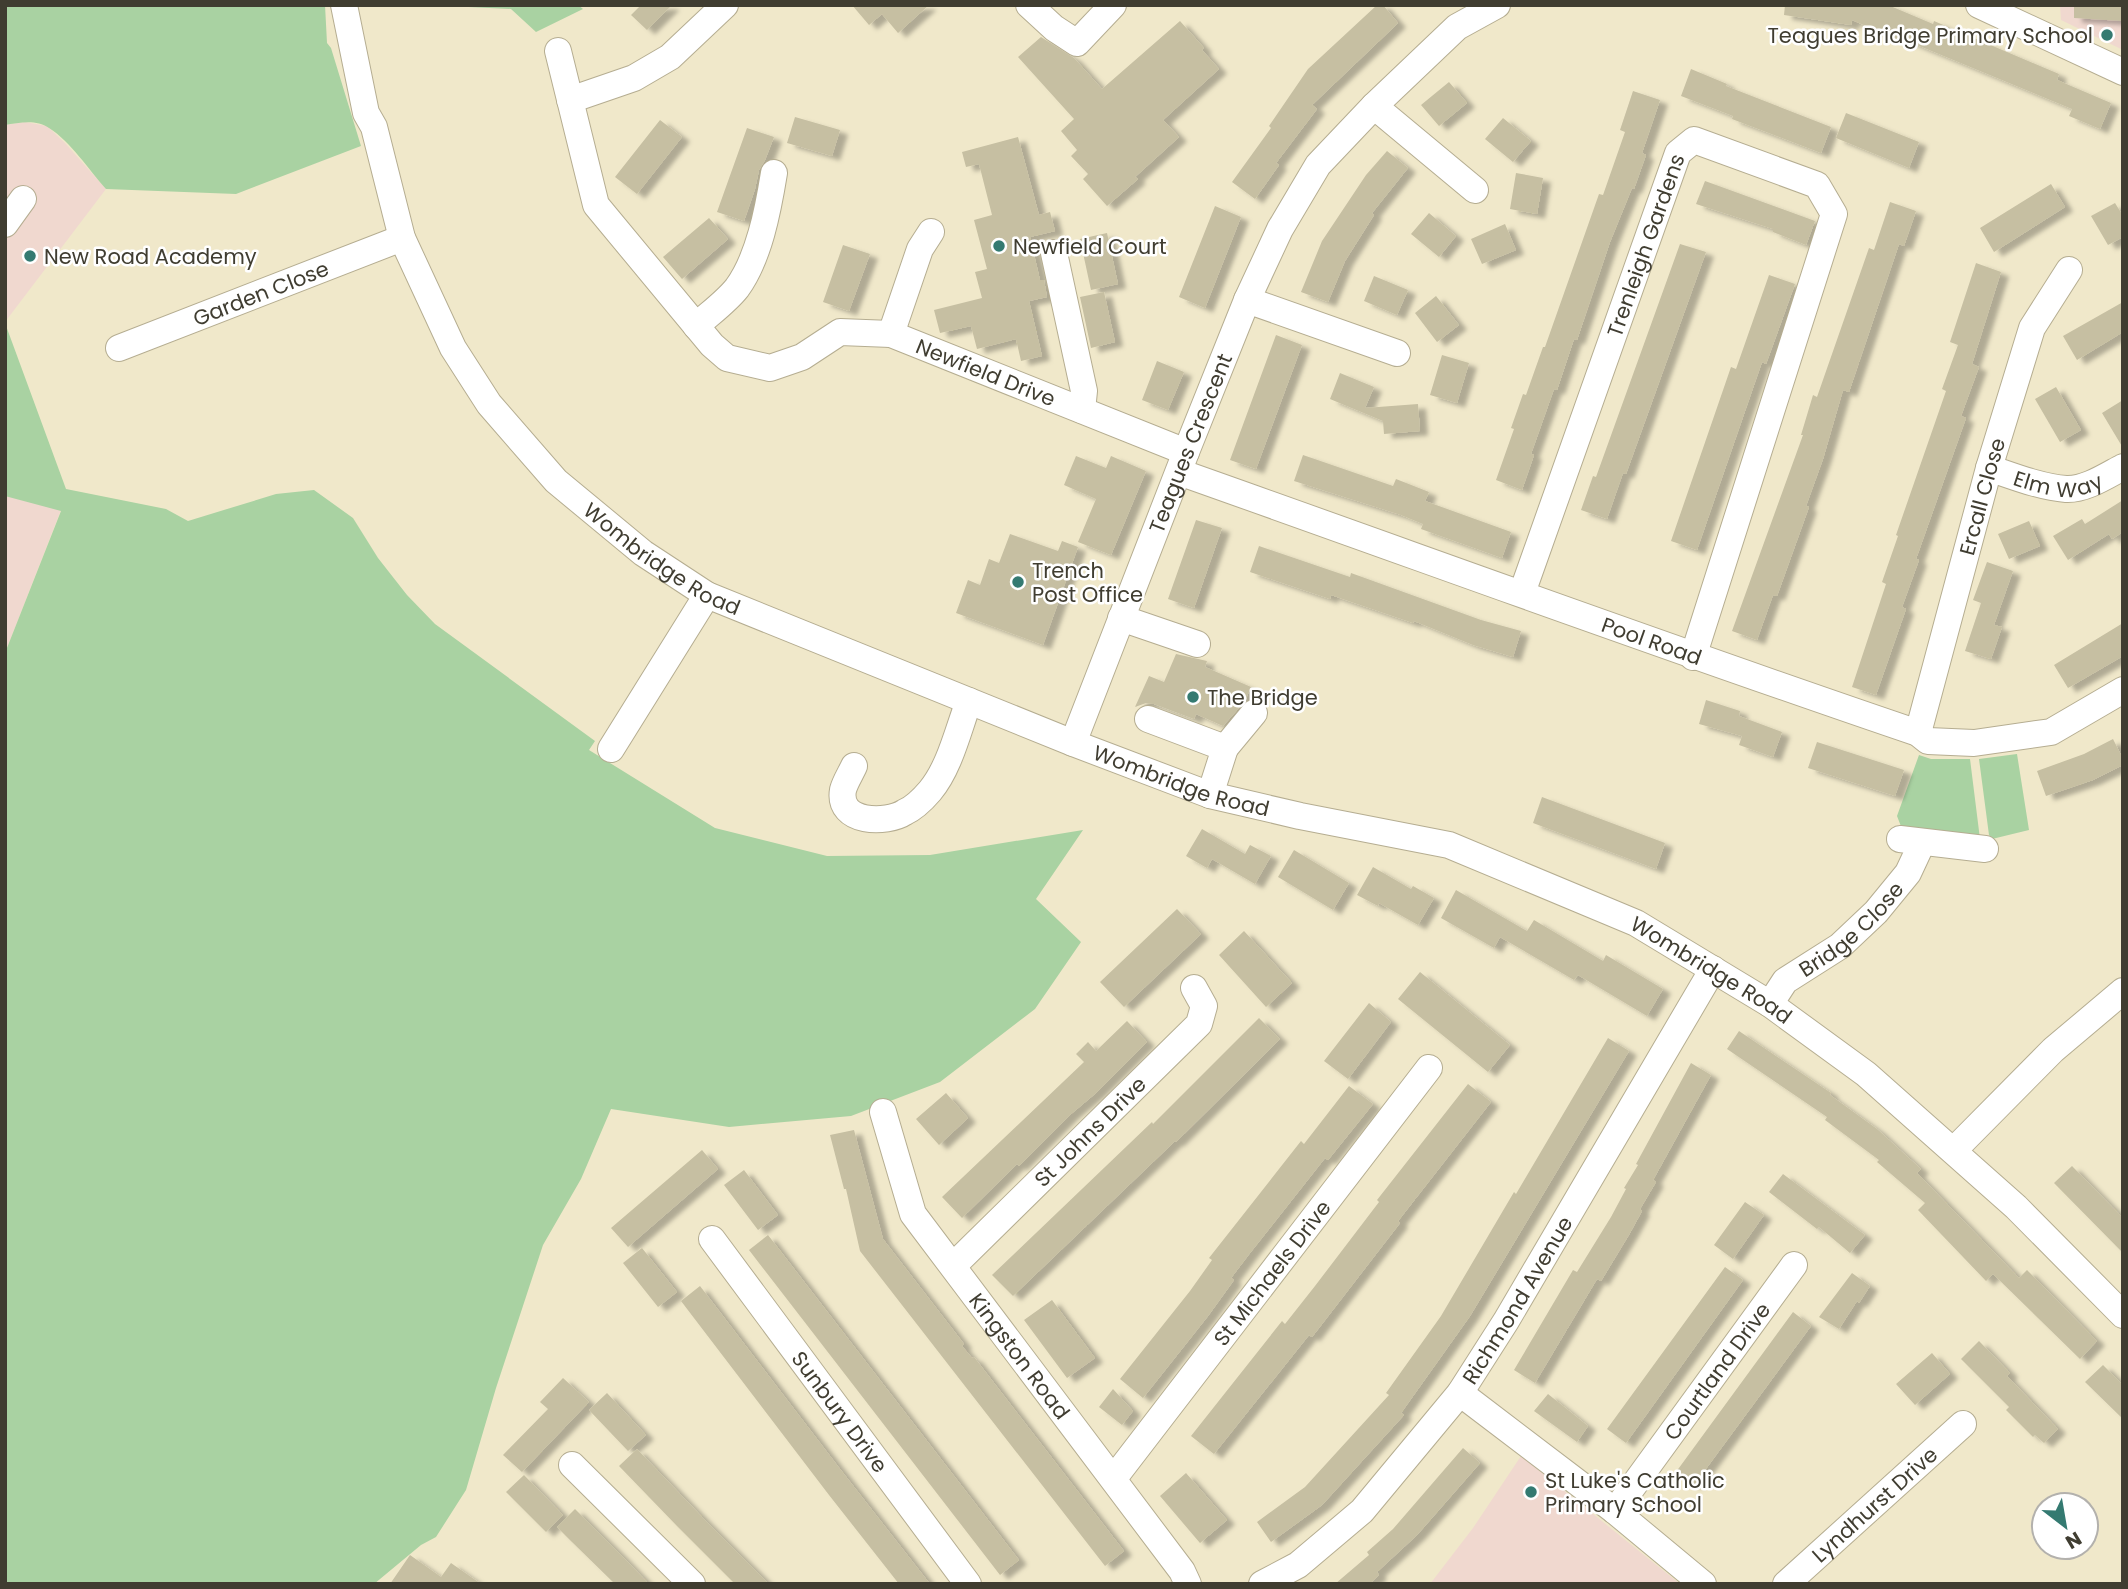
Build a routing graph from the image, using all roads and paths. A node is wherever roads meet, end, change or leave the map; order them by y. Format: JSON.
{"nodes":[{"id":1,"x":344,"y":5,"type":"edge"},
{"id":2,"x":360,"y":5,"type":"edge"},
{"id":3,"x":725,"y":5,"type":"edge"},
{"id":4,"x":1029,"y":5,"type":"edge"},
{"id":5,"x":1113,"y":5,"type":"edge"},
{"id":6,"x":1497,"y":5,"type":"edge"},
{"id":7,"x":1979,"y":5,"type":"edge"},
{"id":8,"x":558,"y":51,"type":"dead end"},
{"id":9,"x":2123,"y":72,"type":"edge"},
{"id":10,"x":570,"y":100,"type":"junction"},
{"id":11,"x":1374,"y":106,"type":"junction"},
{"id":12,"x":374,"y":127,"type":"junction"},
{"id":13,"x":774,"y":173,"type":"dead end"},
{"id":14,"x":1475,"y":190,"type":"dead end"},
{"id":15,"x":23,"y":199,"type":"dead end"},
{"id":16,"x":5,"y":224,"type":"edge"},
{"id":17,"x":931,"y":232,"type":"dead end"},
{"id":18,"x":402,"y":239,"type":"junction"},
{"id":19,"x":1054,"y":253,"type":"dead end"},
{"id":20,"x":2069,"y":270,"type":"dead end"},
{"id":21,"x":1247,"y":300,"type":"junction"},
{"id":22,"x":696,"y":326,"type":"junction"},
{"id":23,"x":891,"y":334,"type":"junction"},
{"id":24,"x":119,"y":348,"type":"dead end"},
{"id":25,"x":1397,"y":353,"type":"dead end"},
{"id":26,"x":1067,"y":411,"type":"junction"},
{"id":27,"x":1182,"y":462,"type":"junction"},
{"id":28,"x":2123,"y":467,"type":"edge"},
{"id":29,"x":1989,"y":468,"type":"junction"},
{"id":30,"x":1522,"y":593,"type":"junction"},
{"id":31,"x":708,"y":595,"type":"junction"},
{"id":32,"x":1121,"y":618,"type":"junction"},
{"id":33,"x":1198,"y":644,"type":"dead end"},
{"id":34,"x":1692,"y":657,"type":"junction"},
{"id":35,"x":2123,"y":690,"type":"edge"},
{"id":36,"x":969,"y":701,"type":"junction"},
{"id":37,"x":1254,"y":713,"type":"dead end"},
{"id":38,"x":1148,"y":719,"type":"dead end"},
{"id":39,"x":1918,"y":733,"type":"junction"},
{"id":40,"x":1073,"y":743,"type":"junction"},
{"id":41,"x":1225,"y":748,"type":"junction"},
{"id":42,"x":611,"y":749,"type":"dead end"},
{"id":43,"x":854,"y":765,"type":"dead end"},
{"id":44,"x":1210,"y":795,"type":"junction"},
{"id":45,"x":1985,"y":849,"type":"dead end"},
{"id":46,"x":1713,"y":969,"type":"junction"},
{"id":47,"x":1194,"y":988,"type":"dead end"},
{"id":48,"x":2123,"y":991,"type":"edge"},
{"id":49,"x":1770,"y":1004,"type":"junction"},
{"id":50,"x":1429,"y":1068,"type":"dead end"},
{"id":51,"x":883,"y":1112,"type":"dead end"},
{"id":52,"x":1954,"y":1150,"type":"junction"},
{"id":53,"x":712,"y":1239,"type":"dead end"},
{"id":54,"x":1794,"y":1265,"type":"dead end"},
{"id":55,"x":953,"y":1266,"type":"junction"},
{"id":56,"x":2123,"y":1315,"type":"edge"},
{"id":57,"x":1460,"y":1393,"type":"junction"},
{"id":58,"x":1963,"y":1424,"type":"dead end"},
{"id":59,"x":572,"y":1465,"type":"dead end"},
{"id":60,"x":1114,"y":1478,"type":"junction"},
{"id":61,"x":1615,"y":1511,"type":"junction"},
{"id":62,"x":692,"y":1584,"type":"edge"},
{"id":63,"x":968,"y":1584,"type":"edge"},
{"id":64,"x":1188,"y":1584,"type":"edge"},
{"id":65,"x":1262,"y":1584,"type":"edge"},
{"id":66,"x":1703,"y":1584,"type":"edge"},
{"id":67,"x":1786,"y":1584,"type":"edge"}],
"edges":[{"from":1,"to":12,"type":"street","name":"Wombridge Road"},
{"from":2,"to":12,"type":"street","name":"Wombridge Road"},
{"from":3,"to":10,"type":"street"},
{"from":4,"to":5,"type":"street"},
{"from":6,"to":11,"type":"street","name":"Teagues Crescent"},
{"from":7,"to":9,"type":"street"},
{"from":8,"to":10,"type":"street","name":"Newfield Drive"},
{"from":10,"to":22,"type":"street","name":"Newfield Drive"},
{"from":11,"to":14,"type":"street"},
{"from":11,"to":21,"type":"street","name":"Teagues Crescent"},
{"from":12,"to":18,"type":"street","name":"Wombridge Road"},
{"from":13,"to":22,"type":"street"},
{"from":15,"to":16,"type":"street"},
{"from":17,"to":23,"type":"street","name":"Newfield Drive"},
{"from":18,"to":24,"type":"street","name":"Garden Close"},
{"from":18,"to":31,"type":"street","name":"Wombridge Road"},
{"from":19,"to":26,"type":"street","name":"Newfield Drive"},
{"from":20,"to":29,"type":"street","name":"Ercall Close"},
{"from":21,"to":25,"type":"street"},
{"from":21,"to":27,"type":"street","name":"Teagues Crescent"},
{"from":22,"to":23,"type":"street","name":"Newfield Drive"},
{"from":23,"to":26,"type":"street","name":"Newfield Drive"},
{"from":26,"to":27,"type":"street","name":"Newfield Drive"},
{"from":27,"to":30,"type":"street","name":"Pool Road"},
{"from":27,"to":32,"type":"street","name":"Teagues Crescent"},
{"from":28,"to":29,"type":"street","name":"Elm Way"},
{"from":29,"to":39,"type":"street","name":"Ercall Close"},
{"from":30,"to":34,"type":"street","name":"Pool Road"},
{"from":30,"to":34,"type":"street","name":"Trenleigh Gardens"},
{"from":31,"to":36,"type":"street","name":"Wombridge Road"},
{"from":31,"to":42,"type":"street"},
{"from":32,"to":33,"type":"street"},
{"from":32,"to":40,"type":"street","name":"Teagues Crescent"},
{"from":34,"to":39,"type":"street","name":"Pool Road"},
{"from":35,"to":39,"type":"street","name":"Pool Road"},
{"from":36,"to":40,"type":"street","name":"Wombridge Road"},
{"from":36,"to":43,"type":"street"},
{"from":37,"to":41,"type":"street"},
{"from":38,"to":41,"type":"street"},
{"from":40,"to":44,"type":"street","name":"Wombridge Road"},
{"from":41,"to":44,"type":"street"},
{"from":44,"to":46,"type":"street","name":"Wombridge Road"},
{"from":45,"to":49,"type":"street","name":"Bridge Close"},
{"from":46,"to":49,"type":"street","name":"Wombridge Road"},
{"from":46,"to":57,"type":"street","name":"Richmond Avenue"},
{"from":47,"to":55,"type":"street","name":"St Johns Drive"},
{"from":48,"to":52,"type":"street"},
{"from":49,"to":52,"type":"street","name":"Wombridge Road"},
{"from":50,"to":60,"type":"street","name":"St Michaels Drive"},
{"from":51,"to":55,"type":"street","name":"Kingston Road"},
{"from":52,"to":56,"type":"street","name":"Wombridge Road"},
{"from":53,"to":63,"type":"street","name":"Sunbury Drive"},
{"from":54,"to":61,"type":"street","name":"Courtland Drive"},
{"from":55,"to":60,"type":"street","name":"Kingston Road"},
{"from":57,"to":61,"type":"street"},
{"from":57,"to":65,"type":"street","name":"Richmond Avenue"},
{"from":58,"to":67,"type":"street","name":"Lyndhurst Drive"},
{"from":59,"to":62,"type":"street"},
{"from":60,"to":64,"type":"street","name":"Kingston Road"},
{"from":61,"to":66,"type":"street"}]}
